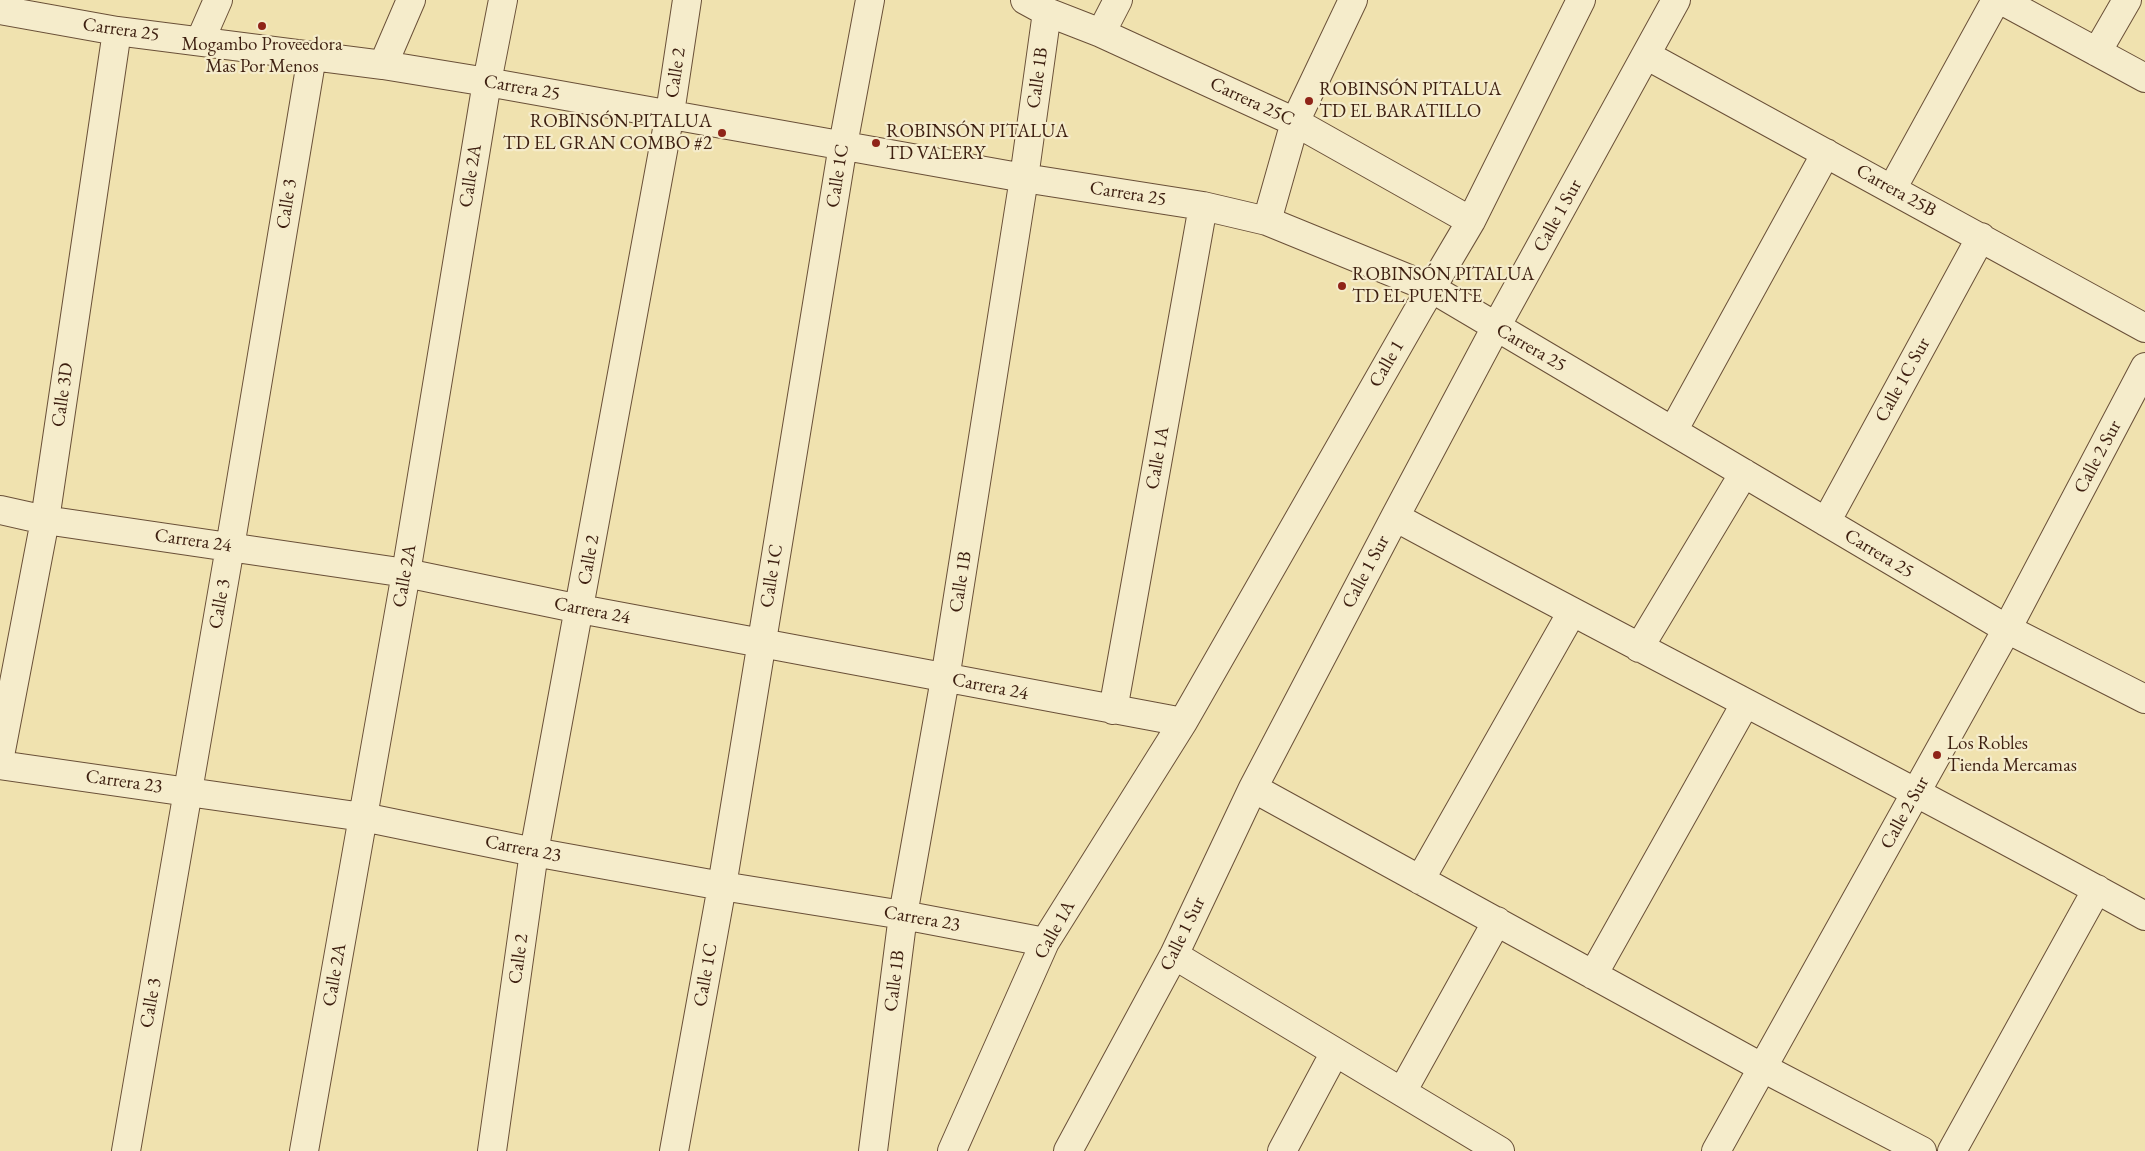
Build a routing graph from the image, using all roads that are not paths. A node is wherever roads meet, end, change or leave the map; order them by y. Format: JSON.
{"nodes":[{"id":1,"x":218,"y":0,"type":"edge"},
{"id":2,"x":411,"y":0,"type":"edge"},
{"id":3,"x":503,"y":0,"type":"edge"},
{"id":4,"x":687,"y":0,"type":"edge"},
{"id":5,"x":870,"y":0,"type":"edge"},
{"id":6,"x":1118,"y":0,"type":"edge"},
{"id":7,"x":1353,"y":0,"type":"edge"},
{"id":8,"x":1581,"y":0,"type":"edge"},
{"id":9,"x":1676,"y":0,"type":"edge"},
{"id":10,"x":1996,"y":0,"type":"edge"},
{"id":11,"x":2001,"y":0,"type":"edge"},
{"id":12,"x":2127,"y":0,"type":"edge"},
{"id":13,"x":1036,"y":6,"type":"edge"},
{"id":14,"x":11,"y":8,"type":"edge"},
{"id":15,"x":118,"y":31,"type":"junction"},
{"id":16,"x":1101,"y":33,"type":"junction"},
{"id":17,"x":200,"y":41,"type":"junction"},
{"id":18,"x":2097,"y":52,"type":"junction"},
{"id":19,"x":1646,"y":55,"type":"junction"},
{"id":20,"x":312,"y":56,"type":"junction"},
{"id":21,"x":383,"y":66,"type":"junction"},
{"id":22,"x":2145,"y":78,"type":"edge"},
{"id":23,"x":487,"y":82,"type":"junction"},
{"id":24,"x":670,"y":113,"type":"junction"},
{"id":25,"x":1295,"y":122,"type":"junction"},
{"id":26,"x":843,"y":145,"type":"junction"},
{"id":27,"x":1826,"y":153,"type":"junction"},
{"id":28,"x":1024,"y":178,"type":"junction"},
{"id":29,"x":1892,"y":189,"type":"junction"},
{"id":30,"x":1203,"y":206,"type":"junction"},
{"id":31,"x":1267,"y":221,"type":"junction"},
{"id":32,"x":1471,"y":221,"type":"junction"},
{"id":33,"x":1981,"y":238,"type":"junction"},
{"id":34,"x":1438,"y":292,"type":"junction"},
{"id":35,"x":1486,"y":321,"type":"junction"},
{"id":36,"x":2145,"y":328,"type":"edge"},
{"id":37,"x":2145,"y":367,"type":"edge"},
{"id":38,"x":1673,"y":431,"type":"junction"},
{"id":39,"x":1744,"y":473,"type":"junction"},
{"id":40,"x":0,"y":510,"type":"edge"},
{"id":41,"x":1395,"y":517,"type":"junction"},
{"id":42,"x":45,"y":520,"type":"junction"},
{"id":43,"x":1826,"y":522,"type":"junction"},
{"id":44,"x":230,"y":547,"type":"junction"},
{"id":45,"x":406,"y":573,"type":"junction"},
{"id":46,"x":580,"y":609,"type":"junction"},
{"id":47,"x":1572,"y":612,"type":"junction"},
{"id":48,"x":2007,"y":629,"type":"junction"},
{"id":49,"x":761,"y":643,"type":"junction"},
{"id":50,"x":1639,"y":648,"type":"junction"},
{"id":51,"x":945,"y":679,"type":"junction"},
{"id":52,"x":2145,"y":699,"type":"edge"},
{"id":53,"x":1745,"y":704,"type":"junction"},
{"id":54,"x":1113,"y":710,"type":"junction"},
{"id":55,"x":1183,"y":722,"type":"junction"},
{"id":56,"x":0,"y":756,"type":"edge"},
{"id":57,"x":0,"y":765,"type":"edge"},
{"id":58,"x":1254,"y":788,"type":"junction"},
{"id":59,"x":187,"y":791,"type":"junction"},
{"id":60,"x":1917,"y":792,"type":"junction"},
{"id":61,"x":363,"y":817,"type":"junction"},
{"id":62,"x":534,"y":852,"type":"junction"},
{"id":63,"x":1420,"y":880,"type":"junction"},
{"id":64,"x":722,"y":886,"type":"junction"},
{"id":65,"x":2097,"y":889,"type":"junction"},
{"id":66,"x":903,"y":915,"type":"junction"},
{"id":67,"x":2145,"y":916,"type":"edge"},
{"id":68,"x":1497,"y":921,"type":"junction"},
{"id":69,"x":1045,"y":942,"type":"junction"},
{"id":70,"x":1174,"y":955,"type":"junction"},
{"id":71,"x":1593,"y":975,"type":"junction"},
{"id":72,"x":1335,"y":1052,"type":"junction"},
{"id":73,"x":1763,"y":1068,"type":"junction"},
{"id":74,"x":1402,"y":1092,"type":"junction"},
{"id":75,"x":126,"y":1151,"type":"edge"},
{"id":76,"x":304,"y":1151,"type":"edge"},
{"id":77,"x":492,"y":1151,"type":"edge"},
{"id":78,"x":674,"y":1151,"type":"edge"},
{"id":79,"x":873,"y":1151,"type":"edge"},
{"id":80,"x":952,"y":1151,"type":"edge"},
{"id":81,"x":1068,"y":1151,"type":"edge"},
{"id":82,"x":1282,"y":1151,"type":"edge"},
{"id":83,"x":1500,"y":1151,"type":"edge"},
{"id":84,"x":1716,"y":1151,"type":"edge"},
{"id":85,"x":1922,"y":1151,"type":"edge"},
{"id":86,"x":1952,"y":1151,"type":"edge"}],
"edges":[{"from":1,"to":17,"type":"street"},
{"from":2,"to":21,"type":"street"},
{"from":3,"to":23,"type":"street","name":"Calle 2A"},
{"from":4,"to":24,"type":"street","name":"Calle 2"},
{"from":5,"to":26,"type":"street","name":"Calle 1C"},
{"from":6,"to":16,"type":"street"},
{"from":7,"to":25,"type":"street"},
{"from":8,"to":32,"type":"street","name":"Calle 1"},
{"from":9,"to":19,"type":"street","name":"Calle 1 Sur"},
{"from":10,"to":29,"type":"street"},
{"from":11,"to":18,"type":"street"},
{"from":12,"to":18,"type":"street"},
{"from":13,"to":16,"type":"street","name":"Carrera 25C"},
{"from":13,"to":28,"type":"street","name":"Calle 1B"},
{"from":14,"to":15,"type":"street","name":"Carrera 25"},
{"from":15,"to":17,"type":"street","name":"Carrera 25"},
{"from":15,"to":42,"type":"street","name":"Calle 3D"},
{"from":16,"to":25,"type":"street","name":"Carrera 25C"},
{"from":17,"to":20,"type":"street","name":"Carrera 25"},
{"from":18,"to":22,"type":"street"},
{"from":19,"to":27,"type":"street","name":"Carrera 25B"},
{"from":19,"to":35,"type":"street","name":"Calle 1 Sur"},
{"from":20,"to":21,"type":"street","name":"Carrera 25"},
{"from":20,"to":44,"type":"street","name":"Calle 3"},
{"from":21,"to":23,"type":"street","name":"Carrera 25"},
{"from":23,"to":24,"type":"street","name":"Carrera 25"},
{"from":23,"to":45,"type":"street","name":"Calle 2A"},
{"from":24,"to":26,"type":"street","name":"Carrera 25"},
{"from":24,"to":46,"type":"street","name":"Calle 2"},
{"from":25,"to":31,"type":"street"},
{"from":25,"to":32,"type":"street","name":"Carrera 25C"},
{"from":26,"to":28,"type":"street","name":"Carrera 25"},
{"from":26,"to":49,"type":"street","name":"Calle 1C"},
{"from":27,"to":29,"type":"street","name":"Carrera 25B"},
{"from":27,"to":38,"type":"street"},
{"from":28,"to":30,"type":"street","name":"Carrera 25"},
{"from":28,"to":51,"type":"street","name":"Calle 1B"},
{"from":29,"to":33,"type":"street","name":"Carrera 25B"},
{"from":30,"to":31,"type":"street","name":"Carrera 25"},
{"from":30,"to":54,"type":"street","name":"Calle 1A"},
{"from":31,"to":34,"type":"street","name":"Carrera 25"},
{"from":32,"to":34,"type":"street","name":"Calle 1"},
{"from":33,"to":36,"type":"street","name":"Carrera 25B"},
{"from":33,"to":43,"type":"street","name":"Calle 1C Sur"},
{"from":34,"to":35,"type":"street","name":"Carrera 25"},
{"from":34,"to":55,"type":"street","name":"Calle 1"},
{"from":35,"to":38,"type":"street","name":"Carrera 25"},
{"from":35,"to":41,"type":"street","name":"Calle 1 Sur"},
{"from":37,"to":48,"type":"street","name":"Calle 2 Sur"},
{"from":38,"to":39,"type":"street","name":"Carrera 25"},
{"from":39,"to":43,"type":"street","name":"Carrera 25"},
{"from":39,"to":50,"type":"street"},
{"from":40,"to":42,"type":"street","name":"Carrera 24"},
{"from":41,"to":47,"type":"street"},
{"from":41,"to":58,"type":"street","name":"Calle 1 Sur"},
{"from":42,"to":44,"type":"street","name":"Carrera 24"},
{"from":42,"to":56,"type":"street","name":"Calle 3D"},
{"from":43,"to":48,"type":"street","name":"Carrera 25"},
{"from":44,"to":45,"type":"street","name":"Carrera 24"},
{"from":44,"to":59,"type":"street","name":"Calle 3"},
{"from":45,"to":46,"type":"street","name":"Carrera 24"},
{"from":45,"to":61,"type":"street","name":"Calle 2A"},
{"from":46,"to":49,"type":"street","name":"Carrera 24"},
{"from":46,"to":62,"type":"street","name":"Calle 2"},
{"from":47,"to":50,"type":"street"},
{"from":47,"to":63,"type":"street"},
{"from":48,"to":52,"type":"street","name":"Carrera 25"},
{"from":48,"to":60,"type":"street","name":"Calle 2 Sur"},
{"from":49,"to":51,"type":"street","name":"Carrera 24"},
{"from":49,"to":64,"type":"street","name":"Calle 1C"},
{"from":50,"to":53,"type":"street"},
{"from":51,"to":54,"type":"street","name":"Carrera 24"},
{"from":51,"to":66,"type":"street","name":"Calle 1B"},
{"from":53,"to":60,"type":"street"},
{"from":53,"to":71,"type":"street"},
{"from":54,"to":55,"type":"street","name":"Carrera 24"},
{"from":55,"to":69,"type":"street","name":"Calle 1A"},
{"from":57,"to":59,"type":"street","name":"Carrera 23"},
{"from":58,"to":63,"type":"street"},
{"from":58,"to":70,"type":"street","name":"Calle 1 Sur"},
{"from":59,"to":61,"type":"street","name":"Carrera 23"},
{"from":59,"to":75,"type":"street","name":"Calle 3"},
{"from":60,"to":65,"type":"street"},
{"from":60,"to":73,"type":"street","name":"Calle 2 Sur"},
{"from":61,"to":62,"type":"street","name":"Carrera 23"},
{"from":61,"to":76,"type":"street","name":"Calle 2A"},
{"from":62,"to":64,"type":"street","name":"Carrera 23"},
{"from":62,"to":77,"type":"street","name":"Calle 2"},
{"from":63,"to":68,"type":"street"},
{"from":64,"to":66,"type":"street","name":"Carrera 23"},
{"from":64,"to":78,"type":"street","name":"Calle 1C"},
{"from":65,"to":67,"type":"street"},
{"from":65,"to":86,"type":"street"},
{"from":66,"to":69,"type":"street","name":"Carrera 23"},
{"from":66,"to":79,"type":"street","name":"Calle 1B"},
{"from":68,"to":71,"type":"street"},
{"from":68,"to":74,"type":"street"},
{"from":69,"to":80,"type":"street","name":"Calle 1A"},
{"from":70,"to":72,"type":"street"},
{"from":70,"to":81,"type":"street","name":"Calle 1 Sur"},
{"from":71,"to":73,"type":"street"},
{"from":72,"to":74,"type":"street"},
{"from":72,"to":82,"type":"street"},
{"from":73,"to":84,"type":"street","name":"Calle 2 Sur"},
{"from":73,"to":85,"type":"street"},
{"from":74,"to":83,"type":"street"}]}
